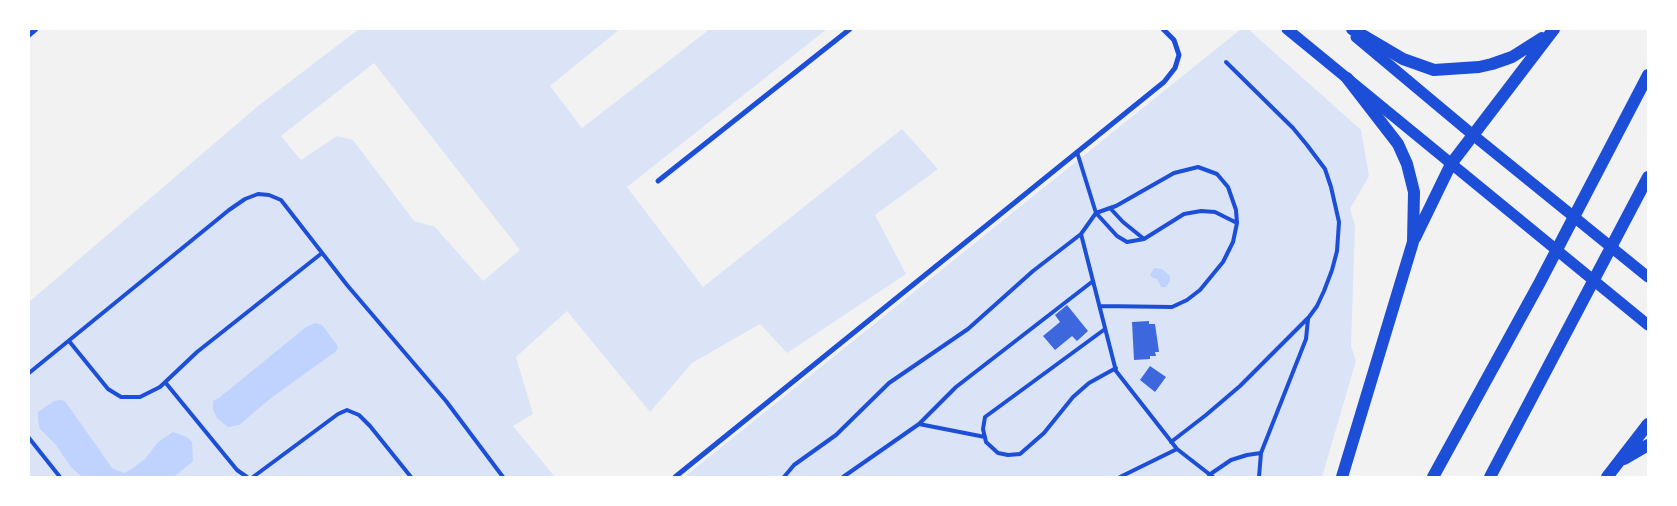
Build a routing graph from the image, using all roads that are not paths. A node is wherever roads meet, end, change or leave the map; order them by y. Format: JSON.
{"nodes":[{"id":1,"x":36,"y":29,"type":"edge"},
{"id":2,"x":850,"y":29,"type":"edge"},
{"id":3,"x":1163,"y":29,"type":"edge"},
{"id":4,"x":1287,"y":29,"type":"edge"},
{"id":5,"x":1347,"y":29,"type":"edge"},
{"id":6,"x":1352,"y":29,"type":"edge"},
{"id":7,"x":1554,"y":29,"type":"edge"},
{"id":8,"x":29,"y":35,"type":"edge"},
{"id":9,"x":1226,"y":62,"type":"dead end"},
{"id":10,"x":1648,"y":75,"type":"edge"},
{"id":11,"x":1347,"y":78,"type":"junction"},
{"id":12,"x":1473,"y":135,"type":"junction"},
{"id":13,"x":1077,"y":152,"type":"junction"},
{"id":14,"x":1451,"y":164,"type":"junction"},
{"id":15,"x":1648,"y":177,"type":"edge"},
{"id":16,"x":658,"y":181,"type":"dead end"},
{"id":17,"x":1110,"y":208,"type":"junction"},
{"id":18,"x":1096,"y":213,"type":"junction"},
{"id":19,"x":1237,"y":223,"type":"junction"},
{"id":20,"x":1081,"y":234,"type":"junction"},
{"id":21,"x":1144,"y":239,"type":"junction"},
{"id":22,"x":1412,"y":242,"type":"junction"},
{"id":23,"x":322,"y":253,"type":"junction"},
{"id":24,"x":1648,"y":277,"type":"edge"},
{"id":25,"x":1093,"y":281,"type":"junction"},
{"id":26,"x":1100,"y":306,"type":"junction"},
{"id":27,"x":1308,"y":318,"type":"junction"},
{"id":28,"x":1648,"y":325,"type":"edge"},
{"id":29,"x":1105,"y":328,"type":"junction"},
{"id":30,"x":69,"y":341,"type":"junction"},
{"id":31,"x":1116,"y":368,"type":"junction"},
{"id":32,"x":29,"y":373,"type":"edge"},
{"id":33,"x":165,"y":382,"type":"junction"},
{"id":34,"x":919,"y":424,"type":"junction"},
{"id":35,"x":1648,"y":424,"type":"edge"},
{"id":36,"x":985,"y":437,"type":"junction"},
{"id":37,"x":29,"y":438,"type":"edge"},
{"id":38,"x":1171,"y":442,"type":"junction"},
{"id":39,"x":1648,"y":446,"type":"edge"},
{"id":40,"x":1177,"y":450,"type":"junction"},
{"id":41,"x":1260,"y":452,"type":"junction"},
{"id":42,"x":1620,"y":461,"type":"junction"},
{"id":43,"x":1211,"y":476,"type":"edge"},
{"id":44,"x":60,"y":477,"type":"edge"},
{"id":45,"x":247,"y":477,"type":"edge"},
{"id":46,"x":253,"y":477,"type":"edge"},
{"id":47,"x":411,"y":477,"type":"edge"},
{"id":48,"x":503,"y":477,"type":"edge"},
{"id":49,"x":675,"y":477,"type":"edge"},
{"id":50,"x":784,"y":477,"type":"edge"},
{"id":51,"x":844,"y":477,"type":"edge"},
{"id":52,"x":1120,"y":477,"type":"edge"},
{"id":53,"x":1259,"y":477,"type":"edge"},
{"id":54,"x":1342,"y":477,"type":"edge"},
{"id":55,"x":1433,"y":477,"type":"edge"},
{"id":56,"x":1490,"y":477,"type":"edge"},
{"id":57,"x":1607,"y":477,"type":"edge"}],
"edges":[{"from":1,"to":8,"type":"street"},
{"from":2,"to":16,"type":"street"},
{"from":3,"to":13,"type":"street"},
{"from":4,"to":11,"type":"main road"},
{"from":5,"to":12,"type":"main road"},
{"from":6,"to":7,"type":"highway"},
{"from":7,"to":12,"type":"highway"},
{"from":9,"to":27,"type":"lane"},
{"from":10,"to":55,"type":"highway"},
{"from":11,"to":14,"type":"main road"},
{"from":11,"to":22,"type":"highway"},
{"from":12,"to":14,"type":"highway"},
{"from":12,"to":24,"type":"main road"},
{"from":13,"to":18,"type":"lane"},
{"from":13,"to":49,"type":"street"},
{"from":14,"to":22,"type":"highway"},
{"from":14,"to":28,"type":"main road"},
{"from":15,"to":56,"type":"highway"},
{"from":17,"to":18,"type":"lane"},
{"from":17,"to":19,"type":"lane"},
{"from":17,"to":21,"type":"lane"},
{"from":18,"to":20,"type":"lane"},
{"from":18,"to":21,"type":"lane"},
{"from":19,"to":21,"type":"lane"},
{"from":19,"to":26,"type":"lane"},
{"from":20,"to":25,"type":"lane"},
{"from":20,"to":50,"type":"lane"},
{"from":22,"to":54,"type":"highway"},
{"from":23,"to":30,"type":"lane"},
{"from":23,"to":33,"type":"lane"},
{"from":23,"to":48,"type":"lane"},
{"from":25,"to":26,"type":"lane"},
{"from":25,"to":34,"type":"lane"},
{"from":26,"to":29,"type":"lane"},
{"from":27,"to":38,"type":"lane"},
{"from":27,"to":41,"type":"lane"},
{"from":29,"to":31,"type":"lane"},
{"from":29,"to":36,"type":"lane"},
{"from":30,"to":32,"type":"lane"},
{"from":30,"to":33,"type":"lane"},
{"from":31,"to":36,"type":"lane"},
{"from":31,"to":38,"type":"lane"},
{"from":33,"to":45,"type":"lane"},
{"from":34,"to":36,"type":"lane"},
{"from":34,"to":51,"type":"lane"},
{"from":35,"to":42,"type":"highway"},
{"from":37,"to":44,"type":"lane"},
{"from":38,"to":40,"type":"lane"},
{"from":39,"to":42,"type":"highway"},
{"from":40,"to":43,"type":"lane"},
{"from":40,"to":52,"type":"lane"},
{"from":41,"to":43,"type":"lane"},
{"from":41,"to":53,"type":"lane"},
{"from":42,"to":57,"type":"highway"},
{"from":46,"to":47,"type":"lane"}]}
